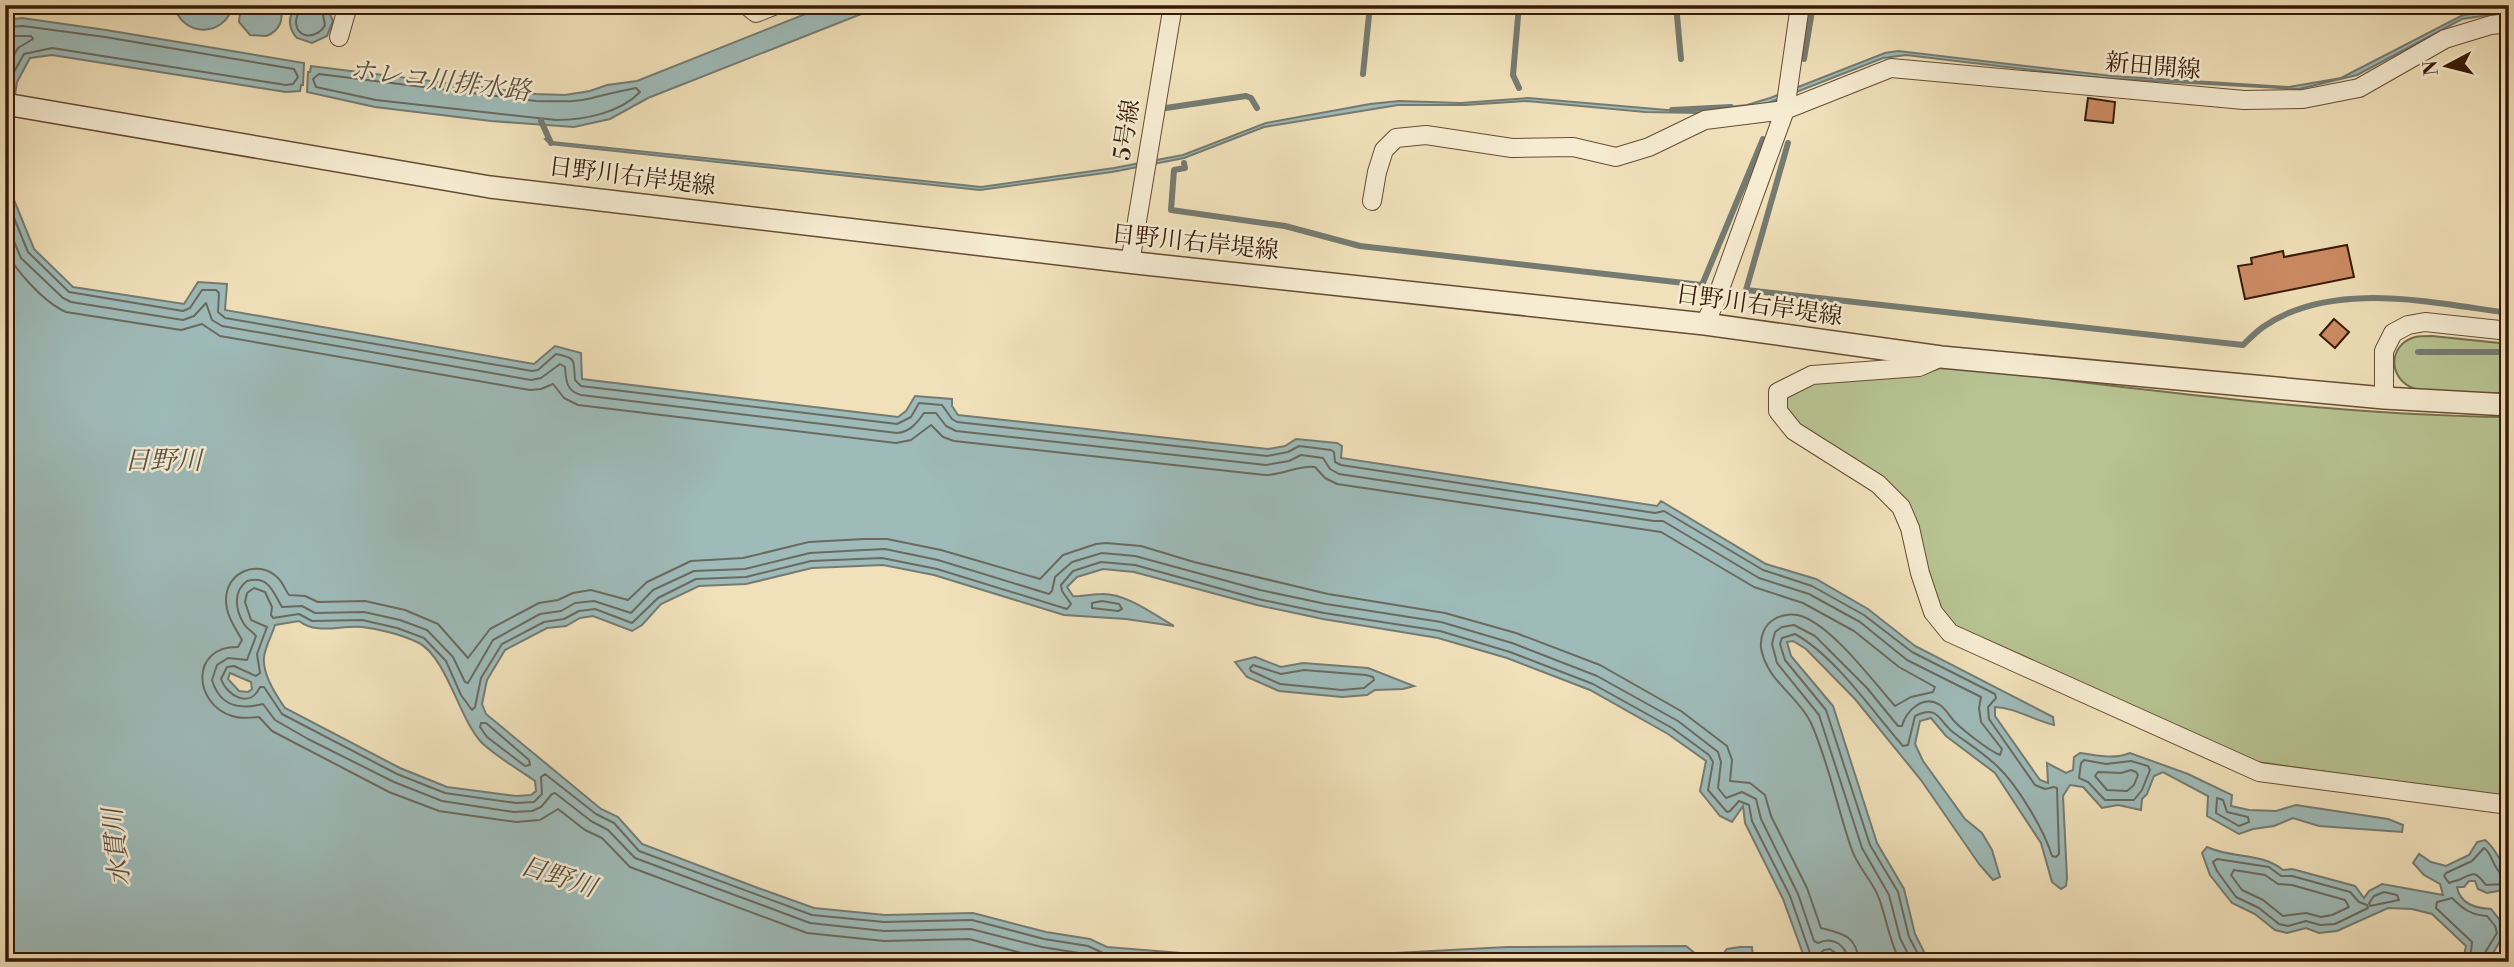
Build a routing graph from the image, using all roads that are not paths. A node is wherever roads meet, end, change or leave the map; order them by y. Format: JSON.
{"nodes":[{"id":1,"x":348,"y":5,"type":"edge"},
{"id":2,"x":746,"y":5,"type":"edge"},
{"id":3,"x":776,"y":5,"type":"edge"},
{"id":4,"x":1173,"y":5,"type":"edge"},
{"id":5,"x":1800,"y":5,"type":"edge"},
{"id":6,"x":2509,"y":23,"type":"edge"},
{"id":7,"x":339,"y":37,"type":"dead end"},
{"id":8,"x":13,"y":106,"type":"edge"},
{"id":9,"x":1785,"y":110,"type":"junction"},
{"id":10,"x":1372,"y":201,"type":"dead end"},
{"id":11,"x":1130,"y":262,"type":"junction"},
{"id":12,"x":1704,"y":324,"type":"junction"},
{"id":13,"x":2509,"y":331,"type":"edge"},
{"id":14,"x":1941,"y":357,"type":"junction"},
{"id":15,"x":2384,"y":398,"type":"junction"},
{"id":16,"x":2509,"y":405,"type":"edge"},
{"id":17,"x":2509,"y":805,"type":"edge"}],
"edges":[{"from":1,"to":7,"type":"street"},
{"from":2,"to":3,"type":"street"},
{"from":4,"to":11,"type":"street","name":"5号線"},
{"from":5,"to":9,"type":"street"},
{"from":6,"to":9,"type":"street","name":"新田開線"},
{"from":8,"to":11,"type":"street","name":"日野川右岸堤線"},
{"from":9,"to":10,"type":"street","name":"新田開線"},
{"from":9,"to":12,"type":"street"},
{"from":11,"to":12,"type":"street","name":"日野川右岸堤線"},
{"from":12,"to":14,"type":"street","name":"日野川右岸堤線"},
{"from":13,"to":15,"type":"street"},
{"from":14,"to":15,"type":"street","name":"日野川右岸堤線"},
{"from":14,"to":17,"type":"street"},
{"from":15,"to":16,"type":"street","name":"日野川右岸堤線"}]}
